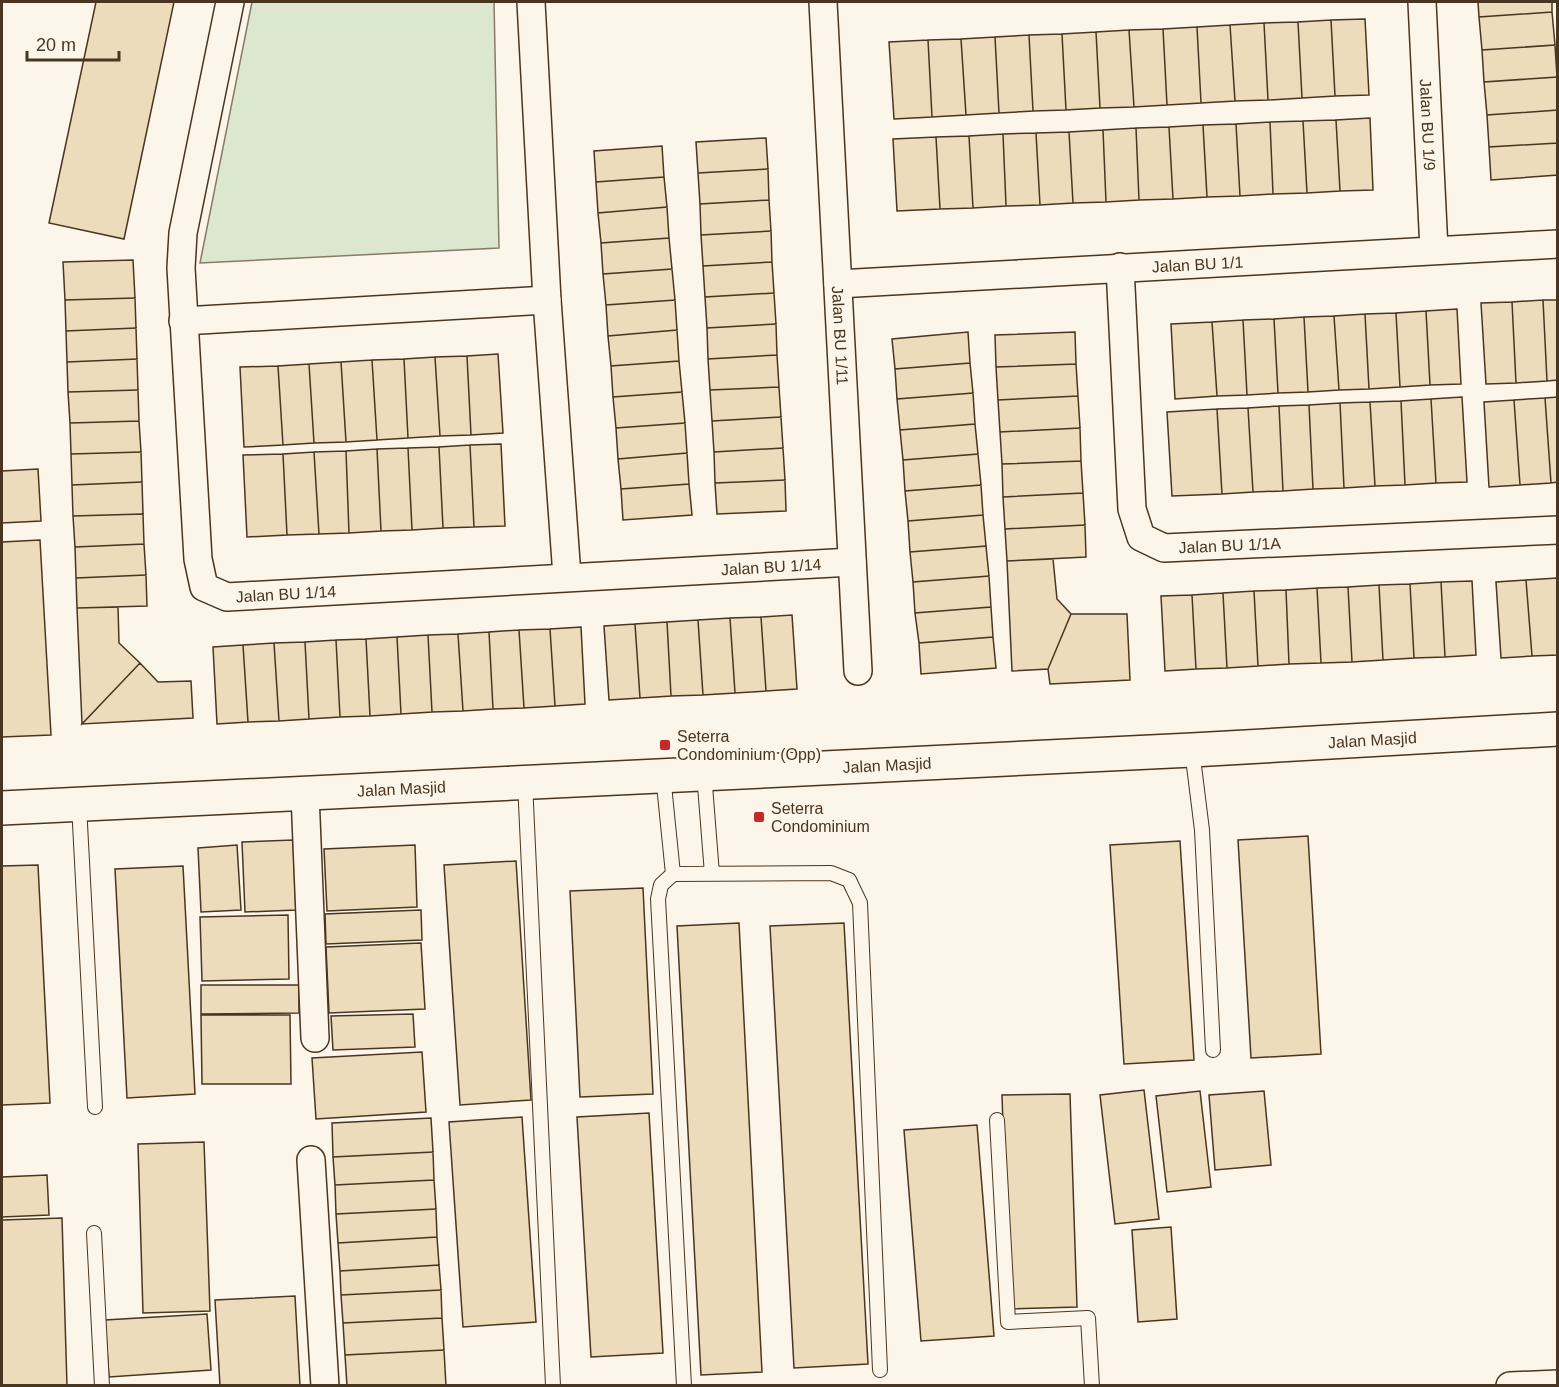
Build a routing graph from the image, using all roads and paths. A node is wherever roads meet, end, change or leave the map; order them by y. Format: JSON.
{"nodes":[{"id":1,"x":230,"y":2,"type":"edge"},
{"id":2,"x":531,"y":2,"type":"edge"},
{"id":3,"x":823,"y":2,"type":"edge"},
{"id":4,"x":1422,"y":2,"type":"edge"},
{"id":5,"x":1557,"y":244,"type":"edge"},
{"id":6,"x":1434,"y":250,"type":"junction"},
{"id":7,"x":1120,"y":267,"type":"junction"},
{"id":8,"x":838,"y":284,"type":"junction"},
{"id":9,"x":547,"y":300,"type":"junction"},
{"id":10,"x":183,"y":321,"type":"junction"},
{"id":11,"x":1557,"y":530,"type":"edge"},
{"id":12,"x":852,"y":562,"type":"junction"},
{"id":13,"x":567,"y":576,"type":"junction"},
{"id":14,"x":858,"y":671,"type":"dead end"},
{"id":15,"x":1557,"y":729,"type":"edge"},
{"id":16,"x":1192,"y":750,"type":"junction"},
{"id":17,"x":704,"y":773,"type":"junction"},
{"id":18,"x":663,"y":775,"type":"junction"},
{"id":19,"x":525,"y":782,"type":"junction"},
{"id":20,"x":305,"y":794,"type":"junction"},
{"id":21,"x":79,"y":805,"type":"junction"},
{"id":22,"x":2,"y":808,"type":"edge"},
{"id":23,"x":673,"y":874,"type":"junction"},
{"id":24,"x":712,"y":874,"type":"junction"},
{"id":25,"x":315,"y":1038,"type":"dead end"},
{"id":26,"x":1213,"y":1050,"type":"dead end"},
{"id":27,"x":95,"y":1107,"type":"dead end"},
{"id":28,"x":997,"y":1120,"type":"dead end"},
{"id":29,"x":311,"y":1160,"type":"dead end"},
{"id":30,"x":94,"y":1233,"type":"dead end"},
{"id":31,"x":880,"y":1370,"type":"dead end"},
{"id":32,"x":1557,"y":1384,"type":"edge"},
{"id":33,"x":102,"y":1386,"type":"edge"},
{"id":34,"x":324,"y":1386,"type":"edge"},
{"id":35,"x":553,"y":1386,"type":"edge"},
{"id":36,"x":684,"y":1386,"type":"edge"},
{"id":37,"x":1092,"y":1386,"type":"edge"},
{"id":38,"x":1510,"y":1386,"type":"edge"}],
"edges":[{"from":1,"to":10,"type":"street","name":"Jalan BU 1/14"},
{"from":2,"to":9,"type":"street"},
{"from":3,"to":8,"type":"street","name":"Jalan BU 1/11"},
{"from":4,"to":6,"type":"street","name":"Jalan BU 1/9"},
{"from":5,"to":6,"type":"street","name":"Jalan BU 1/1"},
{"from":6,"to":7,"type":"street","name":"Jalan BU 1/1"},
{"from":7,"to":8,"type":"street","name":"Jalan BU 1/1"},
{"from":7,"to":11,"type":"street","name":"Jalan BU 1/1A"},
{"from":8,"to":12,"type":"street","name":"Jalan BU 1/11"},
{"from":9,"to":10,"type":"street"},
{"from":9,"to":13,"type":"street"},
{"from":10,"to":13,"type":"street","name":"Jalan BU 1/14"},
{"from":12,"to":13,"type":"street","name":"Jalan BU 1/14"},
{"from":12,"to":14,"type":"street","name":"Jalan BU 1/11"},
{"from":15,"to":16,"type":"street","name":"Jalan Masjid"},
{"from":16,"to":17,"type":"street","name":"Jalan Masjid"},
{"from":16,"to":26,"type":"lane"},
{"from":17,"to":18,"type":"street","name":"Jalan Masjid"},
{"from":17,"to":24,"type":"lane"},
{"from":18,"to":19,"type":"street","name":"Jalan Masjid"},
{"from":18,"to":23,"type":"lane"},
{"from":19,"to":20,"type":"street","name":"Jalan Masjid"},
{"from":19,"to":35,"type":"lane"},
{"from":20,"to":21,"type":"street","name":"Jalan Masjid"},
{"from":20,"to":25,"type":"street"},
{"from":21,"to":22,"type":"street","name":"Jalan Masjid"},
{"from":21,"to":27,"type":"lane"},
{"from":23,"to":24,"type":"lane"},
{"from":23,"to":36,"type":"lane"},
{"from":24,"to":31,"type":"lane"},
{"from":28,"to":37,"type":"lane"},
{"from":29,"to":34,"type":"street"},
{"from":30,"to":33,"type":"lane"},
{"from":32,"to":38,"type":"street"}]}
